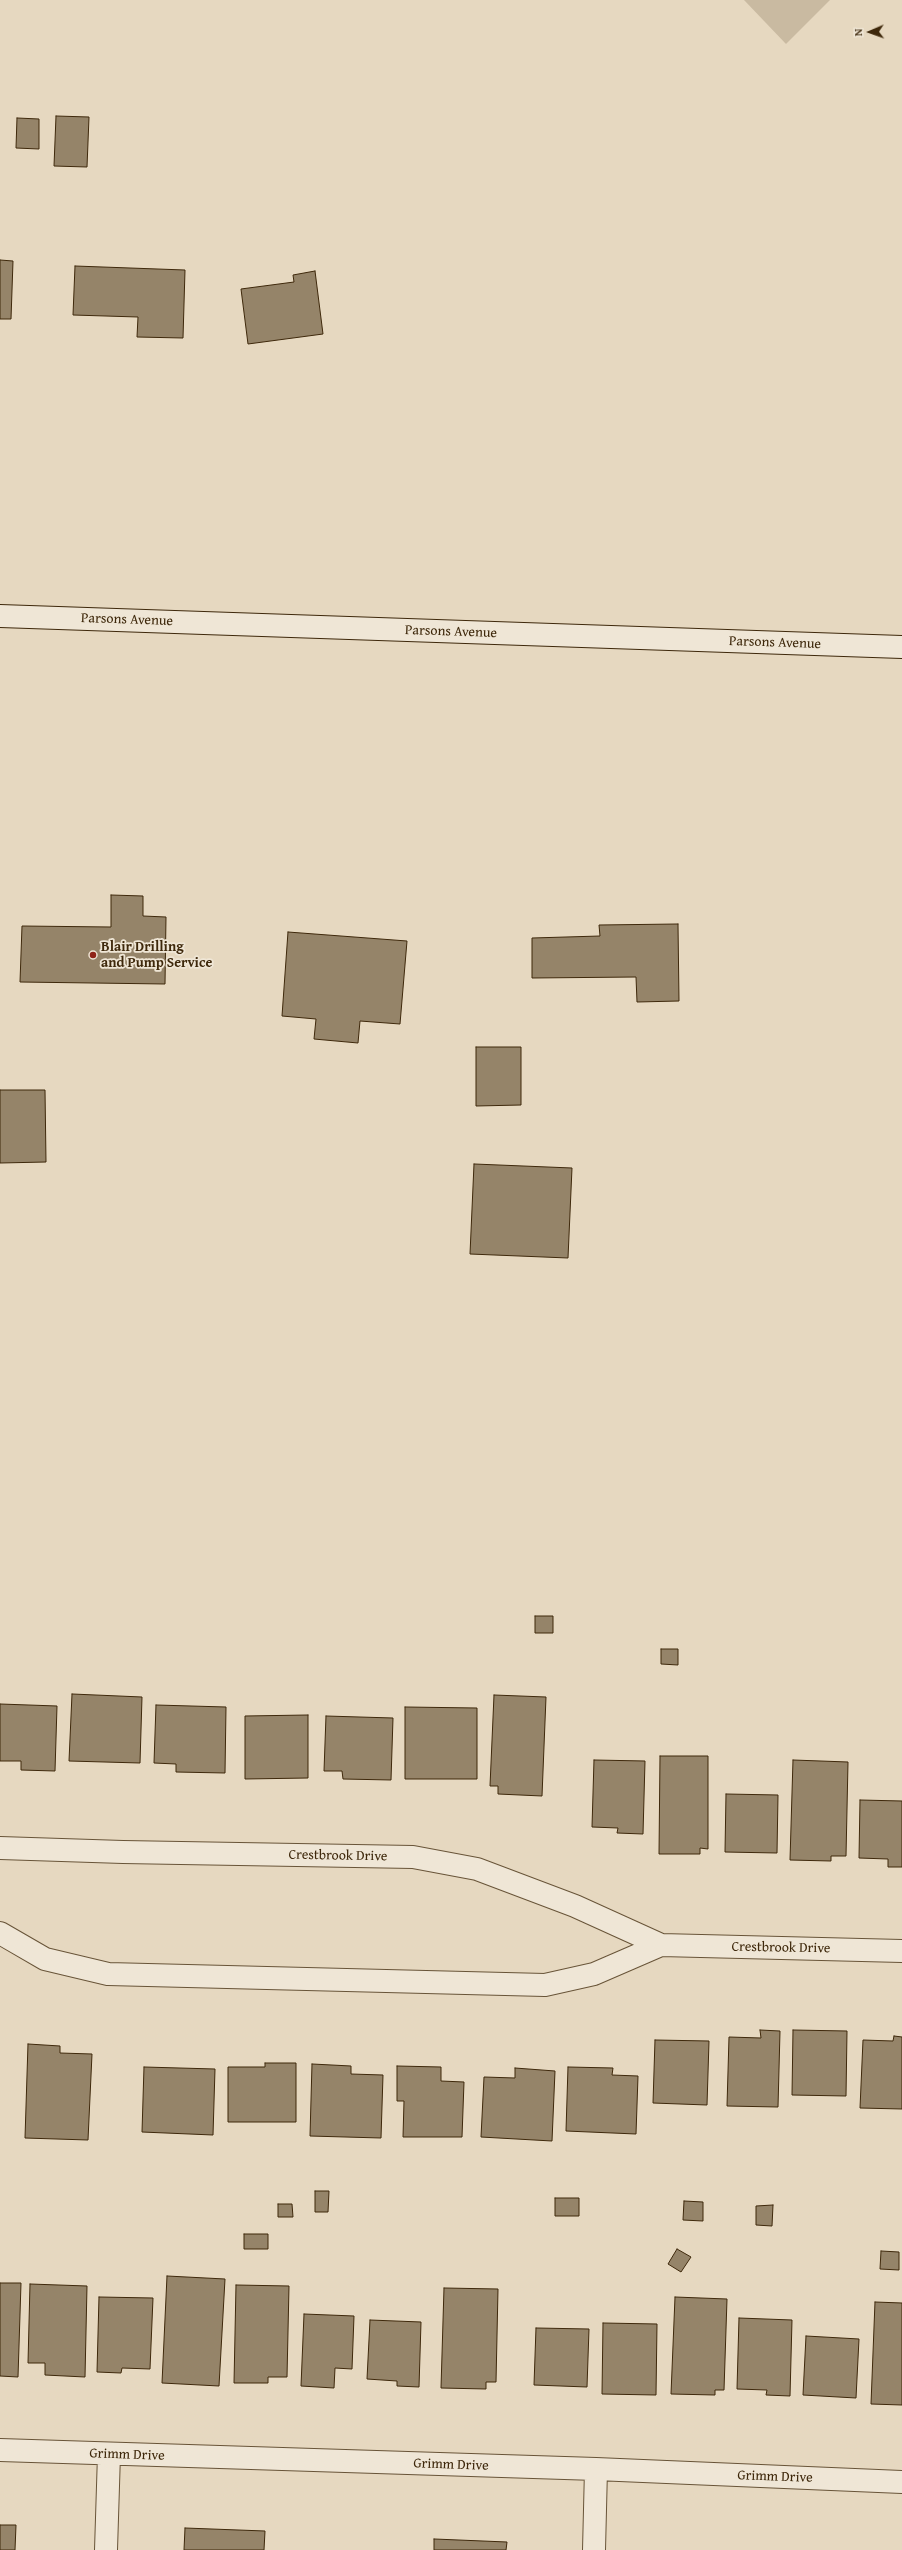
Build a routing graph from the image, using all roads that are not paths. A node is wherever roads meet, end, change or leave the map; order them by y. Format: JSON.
{"nodes":[{"id":1,"x":0,"y":616,"type":"edge"},
{"id":2,"x":902,"y":648,"type":"edge"},
{"id":3,"x":0,"y":1848,"type":"edge"},
{"id":4,"x":0,"y":1933,"type":"edge"},
{"id":5,"x":661,"y":1945,"type":"junction"},
{"id":6,"x":902,"y":1951,"type":"edge"},
{"id":7,"x":0,"y":2450,"type":"edge"},
{"id":8,"x":109,"y":2454,"type":"junction"},
{"id":9,"x":596,"y":2469,"type":"junction"},
{"id":10,"x":902,"y":2482,"type":"edge"},
{"id":11,"x":106,"y":2550,"type":"edge"},
{"id":12,"x":594,"y":2550,"type":"edge"}],
"edges":[{"from":1,"to":2,"type":"street","name":"Parsons Avenue"},
{"from":3,"to":5,"type":"street","name":"Crestbrook Drive"},
{"from":4,"to":5,"type":"street","name":"Crestbrook Drive"},
{"from":5,"to":6,"type":"street","name":"Crestbrook Drive"},
{"from":7,"to":8,"type":"street","name":"Grimm Drive"},
{"from":8,"to":9,"type":"street","name":"Grimm Drive"},
{"from":8,"to":11,"type":"street"},
{"from":9,"to":10,"type":"street","name":"Grimm Drive"},
{"from":9,"to":12,"type":"street"}]}
